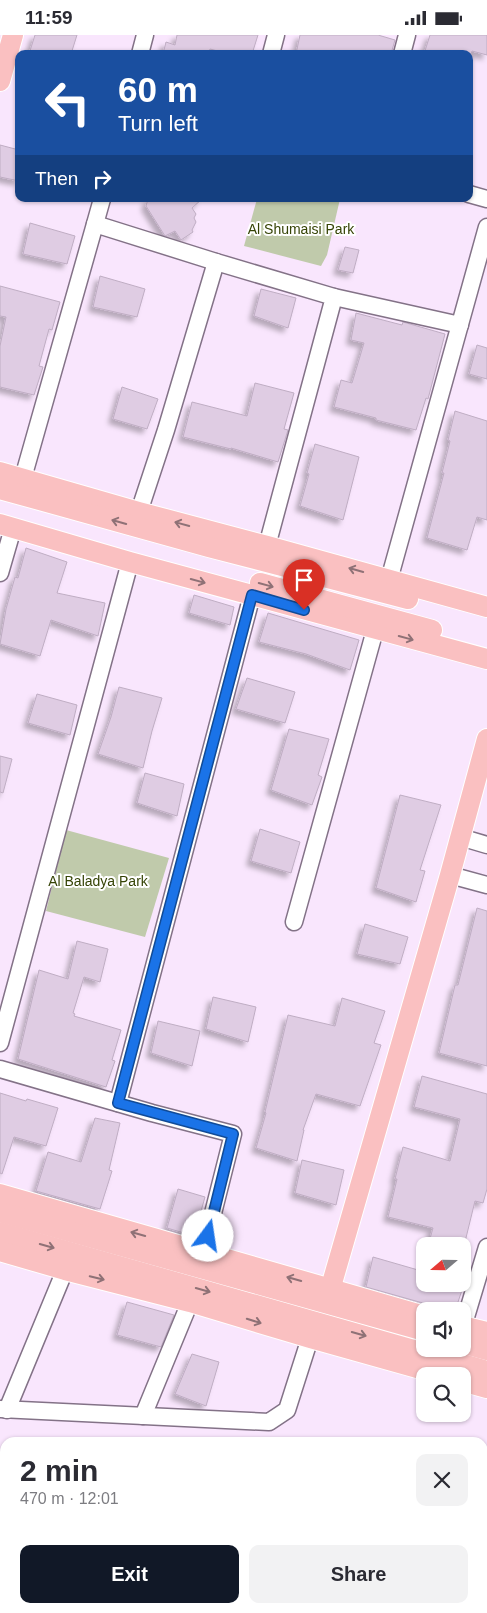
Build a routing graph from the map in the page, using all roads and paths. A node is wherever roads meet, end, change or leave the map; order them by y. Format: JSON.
{"nodes":[{"id":1,"x":13,"y":35,"type":"edge"},
{"id":2,"x":145,"y":35,"type":"edge"},
{"id":3,"x":276,"y":35,"type":"edge"},
{"id":4,"x":408,"y":35,"type":"edge"},
{"id":5,"x":141,"y":50,"type":"edge"},
{"id":6,"x":272,"y":50,"type":"edge"},
{"id":7,"x":403,"y":50,"type":"edge"},
{"id":8,"x":0,"y":81,"type":"edge"},
{"id":9,"x":473,"y":195,"type":"edge"},
{"id":10,"x":487,"y":199,"type":"edge"},
{"id":11,"x":101,"y":202,"type":"edge"},
{"id":12,"x":95,"y":224,"type":"junction"},
{"id":13,"x":487,"y":227,"type":"edge"},
{"id":14,"x":216,"y":262,"type":"junction"},
{"id":15,"x":334,"y":297,"type":"junction"},
{"id":16,"x":460,"y":325,"type":"junction"},
{"id":17,"x":0,"y":472,"type":"edge"},
{"id":18,"x":23,"y":478,"type":"junction"},
{"id":19,"x":0,"y":489,"type":"edge"},
{"id":20,"x":0,"y":511,"type":"edge"},
{"id":21,"x":139,"y":513,"type":"junction"},
{"id":22,"x":7,"y":526,"type":"edge"},
{"id":23,"x":267,"y":546,"type":"junction"},
{"id":24,"x":130,"y":562,"type":"junction"},
{"id":25,"x":0,"y":573,"type":"edge"},
{"id":26,"x":389,"y":580,"type":"junction"},
{"id":27,"x":252,"y":595,"type":"junction"},
{"id":28,"x":487,"y":607,"type":"edge"},
{"id":29,"x":487,"y":620,"type":"edge"},
{"id":30,"x":375,"y":630,"type":"junction"},
{"id":31,"x":487,"y":646,"type":"edge"},
{"id":32,"x":487,"y":659,"type":"edge"},
{"id":33,"x":487,"y":739,"type":"edge"},
{"id":34,"x":460,"y":837,"type":"junction"},
{"id":35,"x":487,"y":845,"type":"edge"},
{"id":36,"x":450,"y":875,"type":"junction"},
{"id":37,"x":487,"y":885,"type":"edge"},
{"id":38,"x":294,"y":922,"type":"dead end"},
{"id":39,"x":0,"y":1043,"type":"edge"},
{"id":40,"x":0,"y":1069,"type":"edge"},
{"id":41,"x":118,"y":1103,"type":"junction"},
{"id":42,"x":0,"y":1194,"type":"edge"},
{"id":43,"x":0,"y":1212,"type":"edge"},
{"id":44,"x":0,"y":1232,"type":"edge"},
{"id":45,"x":487,"y":1247,"type":"edge"},
{"id":46,"x":0,"y":1251,"type":"edge"},
{"id":47,"x":203,"y":1253,"type":"junction"},
{"id":48,"x":65,"y":1270,"type":"junction"},
{"id":49,"x":330,"y":1290,"type":"junction"},
{"id":50,"x":190,"y":1302,"type":"junction"},
{"id":51,"x":470,"y":1302,"type":"edge"},
{"id":52,"x":416,"y":1314,"type":"edge"},
{"id":53,"x":416,"y":1328,"type":"edge"},
{"id":54,"x":471,"y":1329,"type":"edge"},
{"id":55,"x":487,"y":1333,"type":"edge"},
{"id":56,"x":310,"y":1339,"type":"junction"},
{"id":57,"x":471,"y":1346,"type":"edge"},
{"id":58,"x":487,"y":1350,"type":"edge"},
{"id":59,"x":416,"y":1368,"type":"edge"},
{"id":60,"x":487,"y":1371,"type":"edge"},
{"id":61,"x":471,"y":1384,"type":"edge"},
{"id":62,"x":487,"y":1388,"type":"edge"},
{"id":63,"x":4,"y":1409,"type":"edge"},
{"id":64,"x":143,"y":1416,"type":"junction"}],
"edges":[{"from":1,"to":8,"type":"main road"},
{"from":2,"to":5,"type":"street"},
{"from":3,"to":6,"type":"street"},
{"from":4,"to":7,"type":"street"},
{"from":9,"to":10,"type":"street"},
{"from":11,"to":12,"type":"street"},
{"from":12,"to":14,"type":"street"},
{"from":12,"to":18,"type":"street"},
{"from":13,"to":16,"type":"street"},
{"from":14,"to":15,"type":"street"},
{"from":14,"to":21,"type":"street"},
{"from":15,"to":16,"type":"street"},
{"from":15,"to":23,"type":"street"},
{"from":16,"to":26,"type":"street"},
{"from":17,"to":18,"type":"main road"},
{"from":18,"to":21,"type":"main road"},
{"from":29,"to":19,"type":"main road","one_way":true},
{"from":20,"to":31,"type":"main road","one_way":true},
{"from":23,"to":21,"type":"main road","one_way":true},
{"from":22,"to":24,"type":"main road"},
{"from":22,"to":25,"type":"street"},
{"from":26,"to":23,"type":"main road","one_way":true},
{"from":24,"to":27,"type":"main road","one_way":true},
{"from":24,"to":39,"type":"street"},
{"from":26,"to":28,"type":"main road"},
{"from":27,"to":30,"type":"main road"},
{"from":27,"to":41,"type":"street"},
{"from":30,"to":32,"type":"main road","one_way":true},
{"from":30,"to":38,"type":"street"},
{"from":33,"to":34,"type":"main road"},
{"from":34,"to":35,"type":"street"},
{"from":34,"to":36,"type":"main road"},
{"from":36,"to":37,"type":"street"},
{"from":36,"to":49,"type":"main road"},
{"from":40,"to":41,"type":"street"},
{"from":41,"to":47,"type":"street"},
{"from":47,"to":42,"type":"main road","one_way":true},
{"from":43,"to":53,"type":"main road"},
{"from":44,"to":60,"type":"main road","one_way":true},
{"from":45,"to":51,"type":"street"},
{"from":46,"to":48,"type":"main road"},
{"from":49,"to":47,"type":"main road","one_way":true},
{"from":48,"to":50,"type":"main road","one_way":true},
{"from":48,"to":63,"type":"street"},
{"from":49,"to":52,"type":"main road"},
{"from":50,"to":56,"type":"main road","one_way":true},
{"from":50,"to":64,"type":"street"},
{"from":54,"to":55,"type":"main road"},
{"from":56,"to":59,"type":"main road"},
{"from":56,"to":64,"type":"street"},
{"from":57,"to":58,"type":"main road"},
{"from":61,"to":62,"type":"main road"},
{"from":63,"to":64,"type":"street"}]}
